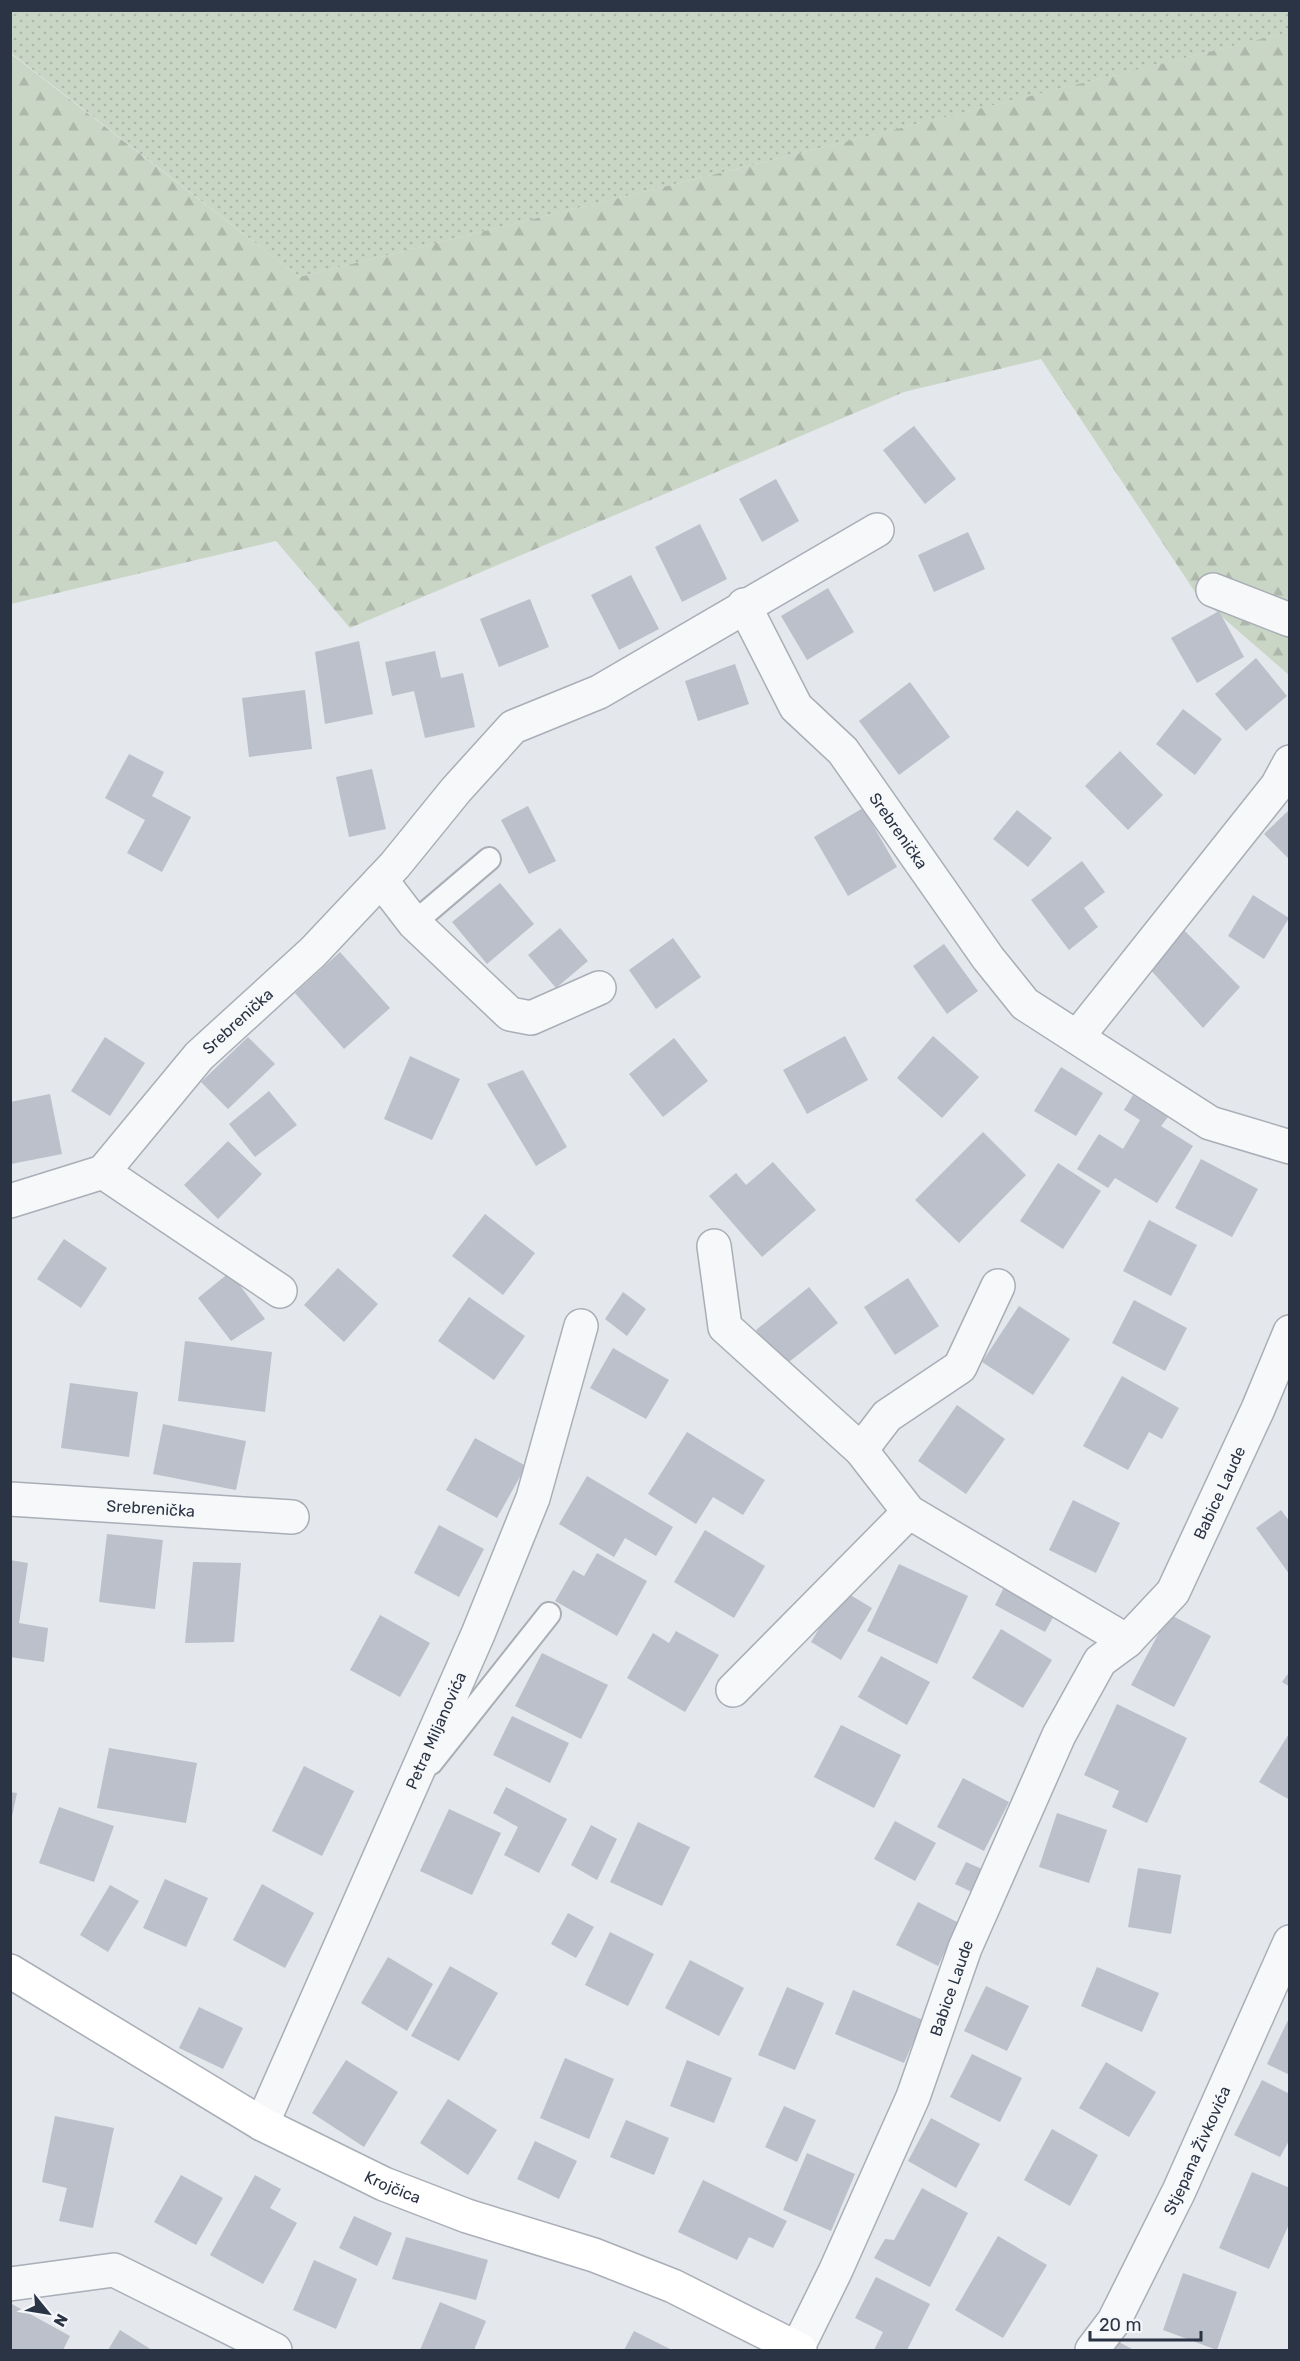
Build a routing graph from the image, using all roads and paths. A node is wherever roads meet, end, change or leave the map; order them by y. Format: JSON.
{"nodes":[{"id":1,"x":877,"y":530,"type":"dead end"},
{"id":2,"x":1213,"y":590,"type":"dead end"},
{"id":3,"x":744,"y":605,"type":"junction"},
{"id":4,"x":1290,"y":620,"type":"edge"},
{"id":5,"x":1290,"y":762,"type":"edge"},
{"id":6,"x":489,"y":859,"type":"dead end"},
{"id":7,"x":381,"y":880,"type":"junction"},
{"id":8,"x":414,"y":923,"type":"junction"},
{"id":9,"x":599,"y":988,"type":"dead end"},
{"id":10,"x":1078,"y":1036,"type":"junction"},
{"id":11,"x":1290,"y":1147,"type":"edge"},
{"id":12,"x":103,"y":1172,"type":"junction"},
{"id":13,"x":10,"y":1202,"type":"edge"},
{"id":14,"x":714,"y":1245,"type":"dead end"},
{"id":15,"x":998,"y":1286,"type":"dead end"},
{"id":16,"x":280,"y":1291,"type":"dead end"},
{"id":17,"x":581,"y":1326,"type":"dead end"},
{"id":18,"x":1290,"y":1332,"type":"edge"},
{"id":19,"x":861,"y":1450,"type":"junction"},
{"id":20,"x":10,"y":1500,"type":"edge"},
{"id":21,"x":909,"y":1512,"type":"junction"},
{"id":22,"x":292,"y":1517,"type":"dead end"},
{"id":23,"x":549,"y":1614,"type":"dead end"},
{"id":24,"x":1127,"y":1641,"type":"junction"},
{"id":25,"x":733,"y":1690,"type":"dead end"},
{"id":26,"x":411,"y":1788,"type":"junction"},
{"id":27,"x":1290,"y":1942,"type":"edge"},
{"id":28,"x":10,"y":1971,"type":"edge"},
{"id":29,"x":262,"y":2124,"type":"junction"},
{"id":30,"x":10,"y":2284,"type":"edge"},
{"id":31,"x":275,"y":2350,"type":"edge"},
{"id":32,"x":798,"y":2350,"type":"edge"},
{"id":33,"x":1092,"y":2350,"type":"edge"}],
"edges":[{"from":1,"to":3,"type":"street","name":"Srebrenička"},
{"from":2,"to":4,"type":"street"},
{"from":3,"to":7,"type":"street","name":"Srebrenička"},
{"from":3,"to":10,"type":"street","name":"Srebrenička"},
{"from":5,"to":10,"type":"street"},
{"from":6,"to":8,"type":"lane"},
{"from":7,"to":8,"type":"street"},
{"from":7,"to":12,"type":"street","name":"Srebrenička"},
{"from":8,"to":9,"type":"street"},
{"from":10,"to":11,"type":"street","name":"Srebrenička"},
{"from":12,"to":13,"type":"street"},
{"from":12,"to":16,"type":"street"},
{"from":14,"to":19,"type":"street"},
{"from":15,"to":19,"type":"street"},
{"from":17,"to":26,"type":"street","name":"Petra Miljanovića"},
{"from":18,"to":24,"type":"street","name":"Babice Laude"},
{"from":19,"to":21,"type":"street"},
{"from":20,"to":22,"type":"street","name":"Srebrenička"},
{"from":21,"to":24,"type":"street"},
{"from":21,"to":25,"type":"street"},
{"from":23,"to":26,"type":"lane"},
{"from":24,"to":32,"type":"street","name":"Babice Laude"},
{"from":26,"to":29,"type":"street","name":"Petra Miljanovića"},
{"from":27,"to":33,"type":"street","name":"Stjepana Živkovića"},
{"from":28,"to":29,"type":"main road","name":"Krojčica"},
{"from":29,"to":32,"type":"main road","name":"Krojčica"},
{"from":30,"to":31,"type":"street"}]}
